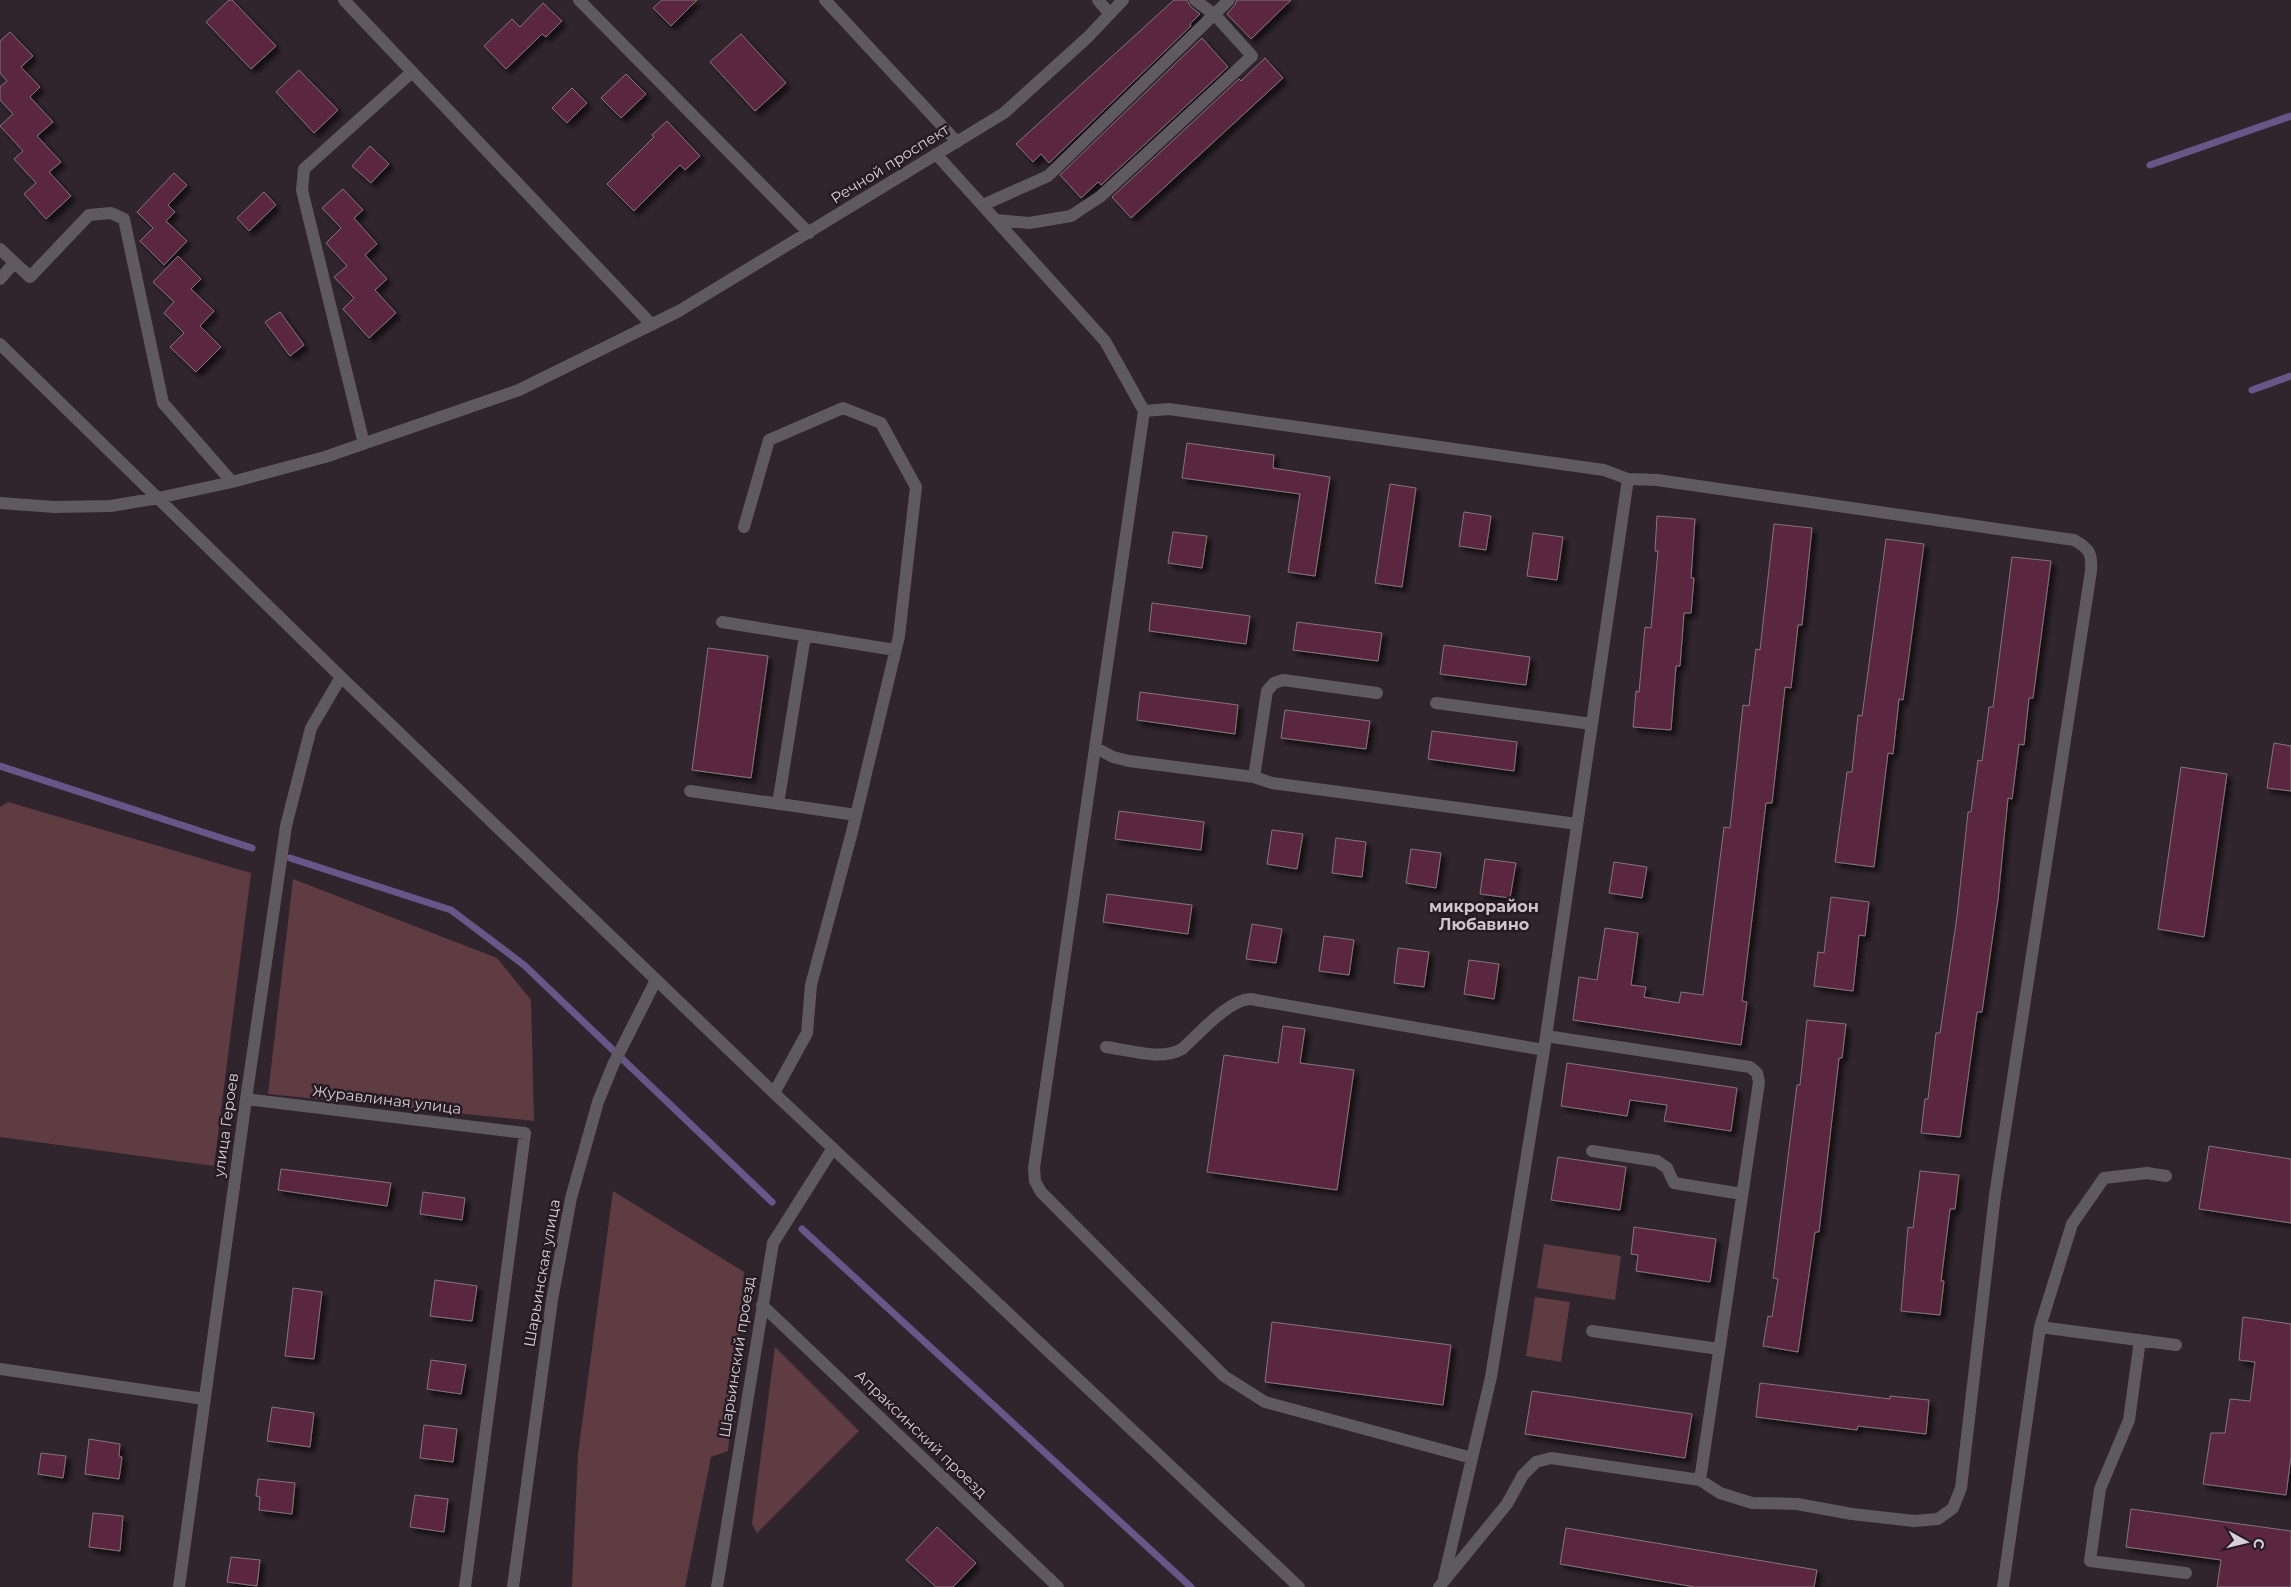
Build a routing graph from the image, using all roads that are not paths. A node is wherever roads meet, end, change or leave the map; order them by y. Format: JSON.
{"nodes":[{"id":1,"x":344,"y":0,"type":"edge"},
{"id":2,"x":579,"y":0,"type":"edge"},
{"id":3,"x":825,"y":0,"type":"edge"},
{"id":4,"x":1098,"y":0,"type":"edge"},
{"id":5,"x":1123,"y":0,"type":"edge"},
{"id":6,"x":1195,"y":0,"type":"edge"},
{"id":7,"x":1229,"y":0,"type":"edge"},
{"id":8,"x":1110,"y":14,"type":"junction"},
{"id":9,"x":1215,"y":15,"type":"junction"},
{"id":10,"x":412,"y":72,"type":"junction"},
{"id":11,"x":957,"y":142,"type":"junction"},
{"id":12,"x":936,"y":154,"type":"junction"},
{"id":13,"x":983,"y":205,"type":"junction"},
{"id":14,"x":996,"y":220,"type":"junction"},
{"id":15,"x":809,"y":233,"type":"junction"},
{"id":16,"x":0,"y":249,"type":"edge"},
{"id":17,"x":14,"y":263,"type":"junction"},
{"id":18,"x":0,"y":279,"type":"edge"},
{"id":19,"x":652,"y":325,"type":"junction"},
{"id":20,"x":0,"y":344,"type":"edge"},
{"id":21,"x":1144,"y":411,"type":"junction"},
{"id":22,"x":364,"y":444,"type":"junction"},
{"id":23,"x":1628,"y":479,"type":"junction"},
{"id":24,"x":232,"y":482,"type":"junction"},
{"id":25,"x":158,"y":498,"type":"junction"},
{"id":26,"x":0,"y":503,"type":"edge"},
{"id":27,"x":744,"y":527,"type":"dead end"},
{"id":28,"x":722,"y":622,"type":"dead end"},
{"id":29,"x":805,"y":636,"type":"junction"},
{"id":30,"x":895,"y":650,"type":"junction"},
{"id":31,"x":341,"y":677,"type":"junction"},
{"id":32,"x":1377,"y":693,"type":"dead end"},
{"id":33,"x":1436,"y":703,"type":"dead end"},
{"id":34,"x":1592,"y":724,"type":"junction"},
{"id":35,"x":1096,"y":748,"type":"junction"},
{"id":36,"x":1254,"y":777,"type":"junction"},
{"id":37,"x":690,"y":791,"type":"dead end"},
{"id":38,"x":778,"y":804,"type":"junction"},
{"id":39,"x":856,"y":815,"type":"junction"},
{"id":40,"x":1577,"y":824,"type":"junction"},
{"id":41,"x":656,"y":980,"type":"junction"},
{"id":42,"x":1546,"y":1036,"type":"junction"},
{"id":43,"x":1106,"y":1047,"type":"dead end"},
{"id":44,"x":1544,"y":1050,"type":"junction"},
{"id":45,"x":774,"y":1093,"type":"junction"},
{"id":46,"x":246,"y":1099,"type":"junction"},
{"id":47,"x":833,"y":1148,"type":"junction"},
{"id":48,"x":1592,"y":1151,"type":"dead end"},
{"id":49,"x":2166,"y":1176,"type":"dead end"},
{"id":50,"x":1742,"y":1194,"type":"junction"},
{"id":51,"x":762,"y":1305,"type":"junction"},
{"id":52,"x":2040,"y":1327,"type":"junction"},
{"id":53,"x":1592,"y":1331,"type":"dead end"},
{"id":54,"x":2140,"y":1340,"type":"junction"},
{"id":55,"x":2176,"y":1345,"type":"dead end"},
{"id":56,"x":1719,"y":1349,"type":"junction"},
{"id":57,"x":0,"y":1369,"type":"edge"},
{"id":58,"x":204,"y":1399,"type":"junction"},
{"id":59,"x":1472,"y":1458,"type":"junction"},
{"id":60,"x":1700,"y":1480,"type":"junction"},
{"id":61,"x":2186,"y":1573,"type":"dead end"},
{"id":62,"x":1441,"y":1584,"type":"edge"},
{"id":63,"x":179,"y":1587,"type":"edge"},
{"id":64,"x":465,"y":1587,"type":"edge"},
{"id":65,"x":513,"y":1587,"type":"edge"},
{"id":66,"x":717,"y":1587,"type":"edge"},
{"id":67,"x":1058,"y":1587,"type":"edge"},
{"id":68,"x":1299,"y":1587,"type":"edge"},
{"id":69,"x":2003,"y":1587,"type":"edge"}],
"edges":[{"from":1,"to":10,"type":"street"},
{"from":2,"to":15,"type":"street"},
{"from":3,"to":11,"type":"street"},
{"from":4,"to":8,"type":"street"},
{"from":5,"to":8,"type":"street","name":"Речной проспект"},
{"from":6,"to":9,"type":"street"},
{"from":7,"to":9,"type":"street"},
{"from":8,"to":11,"type":"street","name":"Речной проспект"},
{"from":9,"to":13,"type":"street"},
{"from":9,"to":14,"type":"street"},
{"from":10,"to":19,"type":"street"},
{"from":10,"to":22,"type":"street"},
{"from":11,"to":12,"type":"street","name":"Речной проспект"},
{"from":12,"to":13,"type":"street"},
{"from":12,"to":15,"type":"street","name":"Речной проспект"},
{"from":13,"to":14,"type":"street"},
{"from":14,"to":21,"type":"street"},
{"from":15,"to":19,"type":"street","name":"Речной проспект"},
{"from":16,"to":17,"type":"street"},
{"from":17,"to":18,"type":"street"},
{"from":17,"to":24,"type":"street"},
{"from":19,"to":22,"type":"street","name":"Речной проспект"},
{"from":20,"to":25,"type":"street"},
{"from":21,"to":23,"type":"street"},
{"from":21,"to":35,"type":"street"},
{"from":22,"to":24,"type":"street","name":"Речной проспект"},
{"from":23,"to":34,"type":"street"},
{"from":23,"to":60,"type":"street"},
{"from":24,"to":25,"type":"street","name":"Речной проспект"},
{"from":25,"to":26,"type":"street"},
{"from":25,"to":31,"type":"street"},
{"from":27,"to":30,"type":"street"},
{"from":28,"to":29,"type":"street"},
{"from":29,"to":30,"type":"street"},
{"from":29,"to":38,"type":"street"},
{"from":30,"to":39,"type":"street"},
{"from":31,"to":41,"type":"street"},
{"from":31,"to":46,"type":"street","name":"улица Героев"},
{"from":32,"to":36,"type":"street"},
{"from":33,"to":34,"type":"street"},
{"from":34,"to":40,"type":"street"},
{"from":35,"to":36,"type":"street"},
{"from":35,"to":59,"type":"street"},
{"from":36,"to":40,"type":"street"},
{"from":37,"to":38,"type":"street"},
{"from":38,"to":39,"type":"street"},
{"from":39,"to":45,"type":"street"},
{"from":40,"to":42,"type":"street"},
{"from":41,"to":45,"type":"street"},
{"from":41,"to":65,"type":"street","name":"Шарьинская улица"},
{"from":42,"to":44,"type":"street"},
{"from":42,"to":50,"type":"street"},
{"from":43,"to":44,"type":"street"},
{"from":44,"to":59,"type":"street"},
{"from":45,"to":47,"type":"street"},
{"from":46,"to":58,"type":"street","name":"улица Героев"},
{"from":46,"to":64,"type":"street","name":"Журавлиная улица"},
{"from":47,"to":51,"type":"street","name":"Шарьинский проезд"},
{"from":47,"to":68,"type":"street"},
{"from":48,"to":50,"type":"street"},
{"from":49,"to":52,"type":"street"},
{"from":50,"to":56,"type":"street"},
{"from":51,"to":66,"type":"street","name":"Шарьинский проезд"},
{"from":51,"to":67,"type":"street","name":"Апраксинский проезд"},
{"from":52,"to":54,"type":"street"},
{"from":52,"to":69,"type":"street"},
{"from":53,"to":56,"type":"street"},
{"from":54,"to":55,"type":"street"},
{"from":54,"to":61,"type":"street"},
{"from":56,"to":60,"type":"street"},
{"from":57,"to":58,"type":"street"},
{"from":58,"to":63,"type":"street","name":"улица Героев"},
{"from":59,"to":62,"type":"street"},
{"from":60,"to":62,"type":"street"}]}
